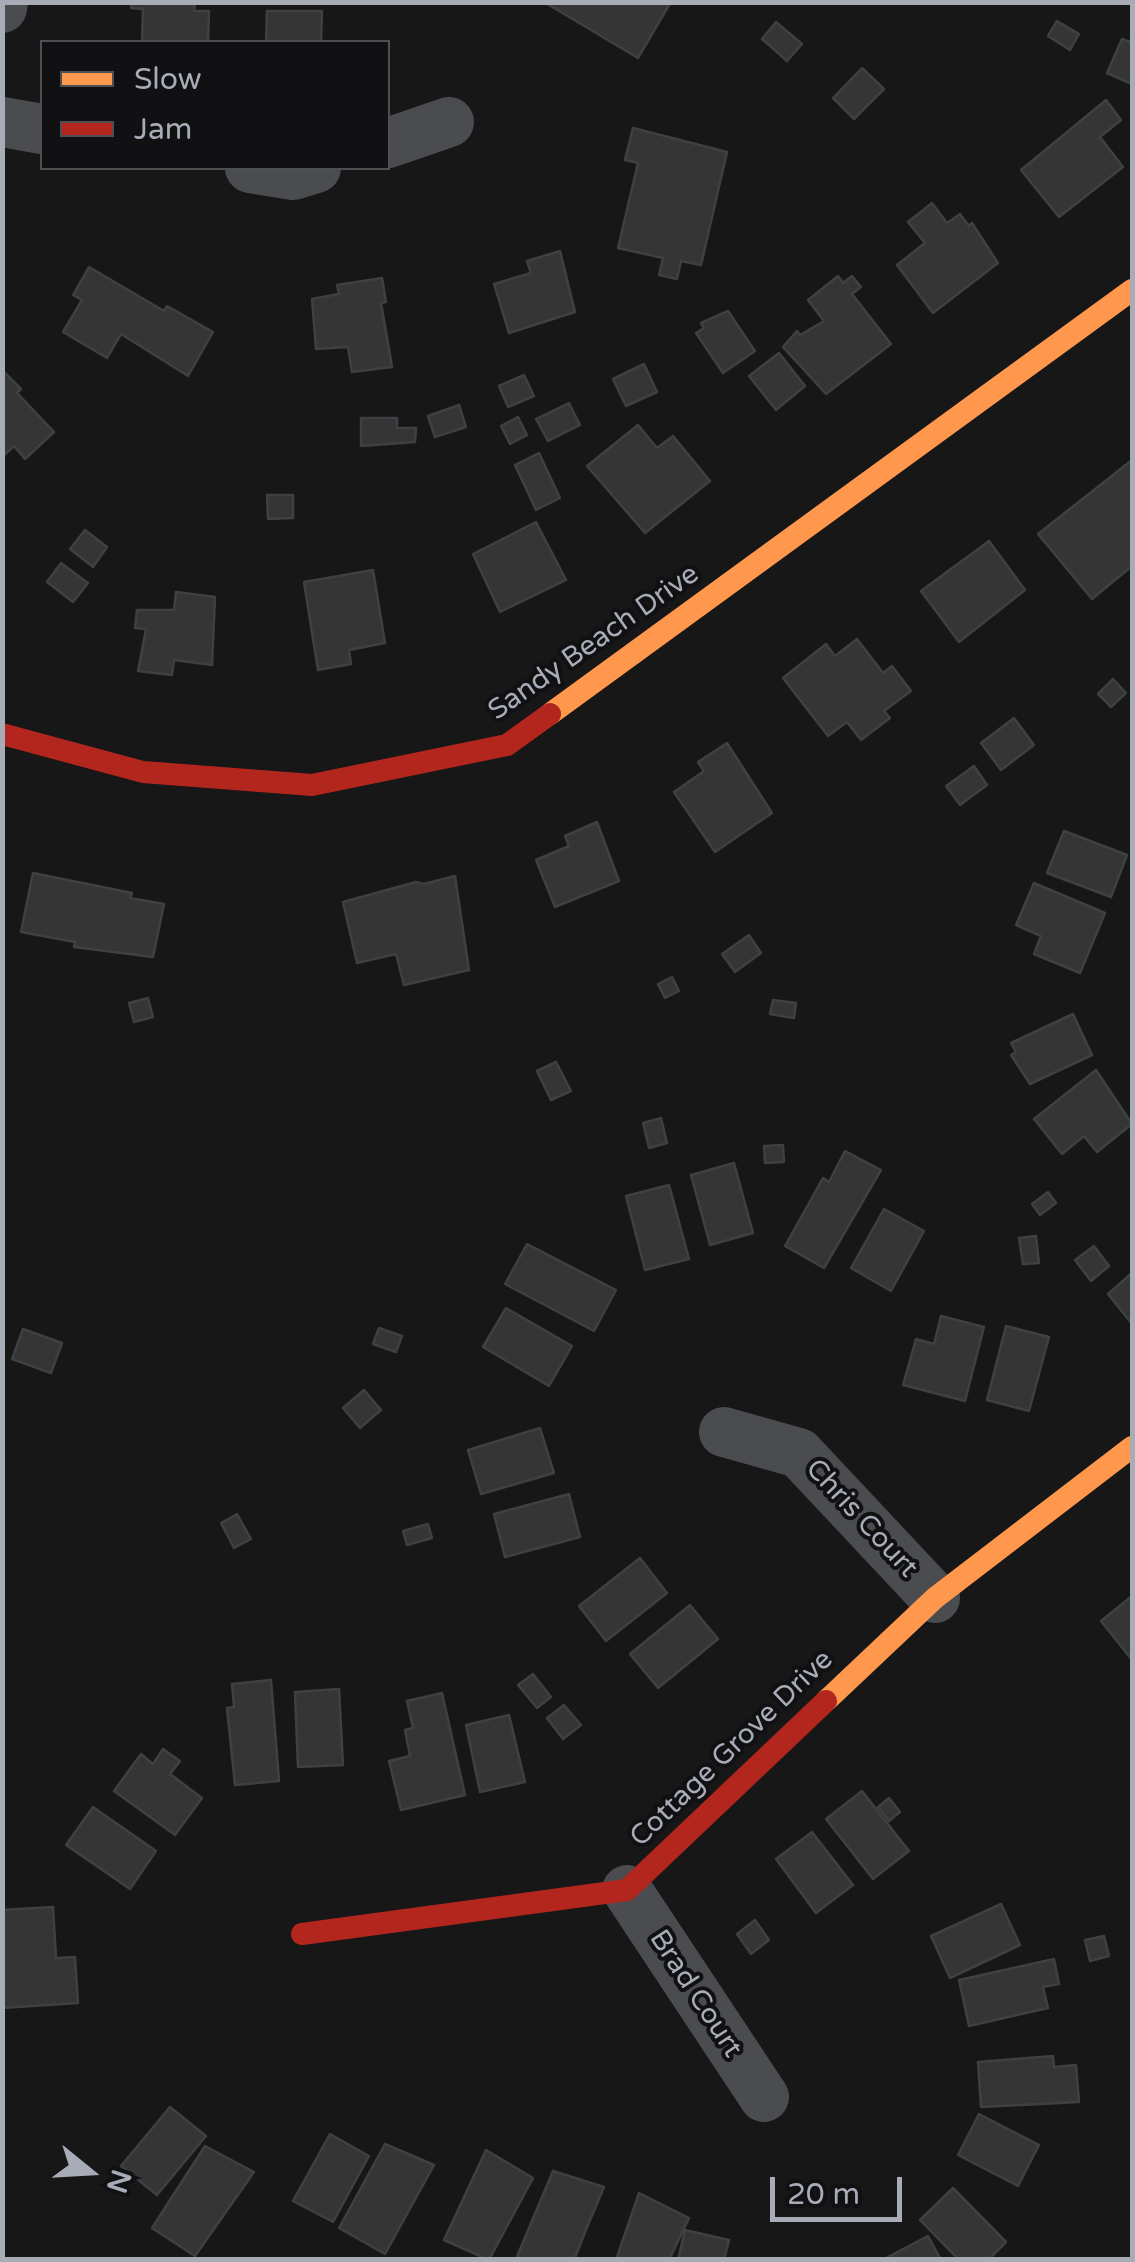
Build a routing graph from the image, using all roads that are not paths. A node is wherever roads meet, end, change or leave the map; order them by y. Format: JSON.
{"nodes":[{"id":1,"x":2,"y":122,"type":"edge"},
{"id":2,"x":450,"y":122,"type":"dead end"},
{"id":3,"x":40,"y":129,"type":"edge"},
{"id":4,"x":390,"y":142,"type":"edge"},
{"id":5,"x":261,"y":170,"type":"edge"},
{"id":6,"x":310,"y":170,"type":"edge"},
{"id":7,"x":1132,"y":290,"type":"edge"},
{"id":8,"x":2,"y":734,"type":"edge"},
{"id":9,"x":724,"y":1432,"type":"dead end"},
{"id":10,"x":1132,"y":1447,"type":"edge"},
{"id":11,"x":935,"y":1598,"type":"junction"},
{"id":12,"x":627,"y":1890,"type":"junction"},
{"id":13,"x":302,"y":1934,"type":"dead end"},
{"id":14,"x":764,"y":2097,"type":"dead end"}],
"edges":[{"from":1,"to":3,"type":"street"},
{"from":2,"to":4,"type":"street"},
{"from":5,"to":6,"type":"street"},
{"from":7,"to":8,"type":"street","name":"Sandy Beach Drive"},
{"from":9,"to":11,"type":"street","name":"Chris Court"},
{"from":10,"to":11,"type":"street","name":"Cottage Grove Drive"},
{"from":11,"to":12,"type":"street","name":"Cottage Grove Drive"},
{"from":12,"to":13,"type":"street","name":"Cottage Grove Drive"},
{"from":12,"to":14,"type":"street","name":"Brad Court"}]}
